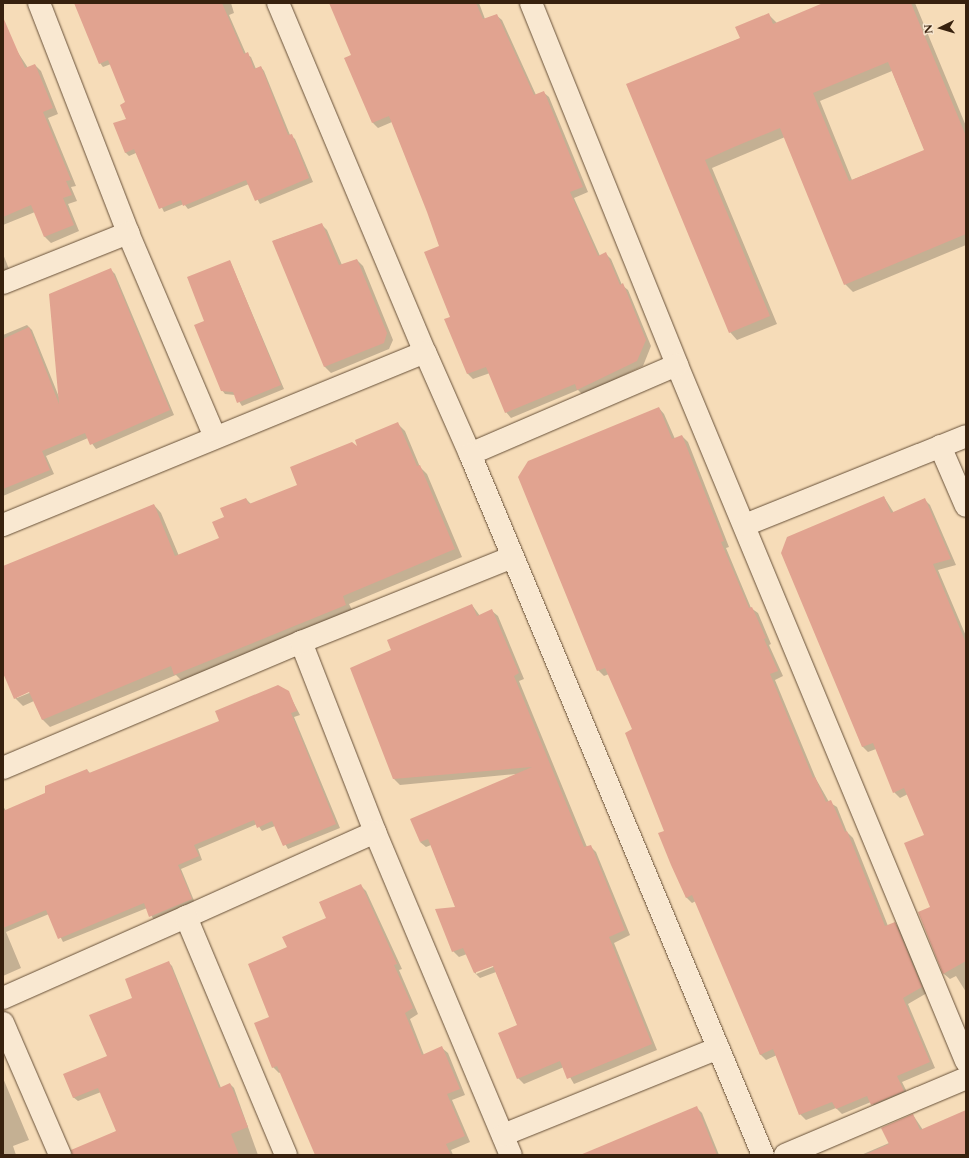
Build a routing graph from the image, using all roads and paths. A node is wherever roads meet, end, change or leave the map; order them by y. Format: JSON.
{"nodes":[{"id":1,"x":39,"y":3,"type":"edge"},
{"id":2,"x":278,"y":3,"type":"edge"},
{"id":3,"x":531,"y":3,"type":"edge"},
{"id":4,"x":128,"y":233,"type":"junction"},
{"id":5,"x":3,"y":283,"type":"edge"},
{"id":6,"x":425,"y":352,"type":"junction"},
{"id":7,"x":677,"y":365,"type":"junction"},
{"id":8,"x":966,"y":436,"type":"edge"},
{"id":9,"x":215,"y":437,"type":"junction"},
{"id":10,"x":940,"y":446,"type":"junction"},
{"id":11,"x":470,"y":454,"type":"junction"},
{"id":12,"x":966,"y":506,"type":"edge"},
{"id":13,"x":3,"y":524,"type":"edge"},
{"id":14,"x":745,"y":525,"type":"junction"},
{"id":15,"x":512,"y":557,"type":"junction"},
{"id":16,"x":302,"y":642,"type":"junction"},
{"id":17,"x":3,"y":768,"type":"edge"},
{"id":18,"x":375,"y":832,"type":"junction"},
{"id":19,"x":186,"y":917,"type":"junction"},
{"id":20,"x":3,"y":998,"type":"edge"},
{"id":21,"x":3,"y":1023,"type":"edge"},
{"id":22,"x":718,"y":1048,"type":"junction"},
{"id":23,"x":966,"y":1061,"type":"edge"},
{"id":24,"x":966,"y":1078,"type":"edge"},
{"id":25,"x":503,"y":1134,"type":"junction"},
{"id":26,"x":60,"y":1155,"type":"edge"},
{"id":27,"x":286,"y":1155,"type":"edge"},
{"id":28,"x":511,"y":1155,"type":"edge"},
{"id":29,"x":763,"y":1155,"type":"edge"},
{"id":30,"x":785,"y":1155,"type":"edge"}],
"edges":[{"from":1,"to":4,"type":"street"},
{"from":2,"to":6,"type":"street"},
{"from":3,"to":7,"type":"street"},
{"from":4,"to":5,"type":"street"},
{"from":4,"to":9,"type":"street"},
{"from":6,"to":9,"type":"street"},
{"from":6,"to":11,"type":"street"},
{"from":7,"to":11,"type":"street"},
{"from":7,"to":14,"type":"street"},
{"from":8,"to":10,"type":"street"},
{"from":9,"to":13,"type":"street"},
{"from":10,"to":12,"type":"street"},
{"from":10,"to":14,"type":"street"},
{"from":11,"to":15,"type":"street"},
{"from":14,"to":23,"type":"street"},
{"from":15,"to":16,"type":"street"},
{"from":15,"to":22,"type":"street"},
{"from":16,"to":17,"type":"street"},
{"from":16,"to":18,"type":"street"},
{"from":18,"to":19,"type":"street"},
{"from":18,"to":25,"type":"street"},
{"from":19,"to":20,"type":"street"},
{"from":19,"to":27,"type":"street"},
{"from":21,"to":26,"type":"street"},
{"from":22,"to":25,"type":"street"},
{"from":22,"to":29,"type":"street"},
{"from":24,"to":30,"type":"street"},
{"from":25,"to":28,"type":"street"}]}
